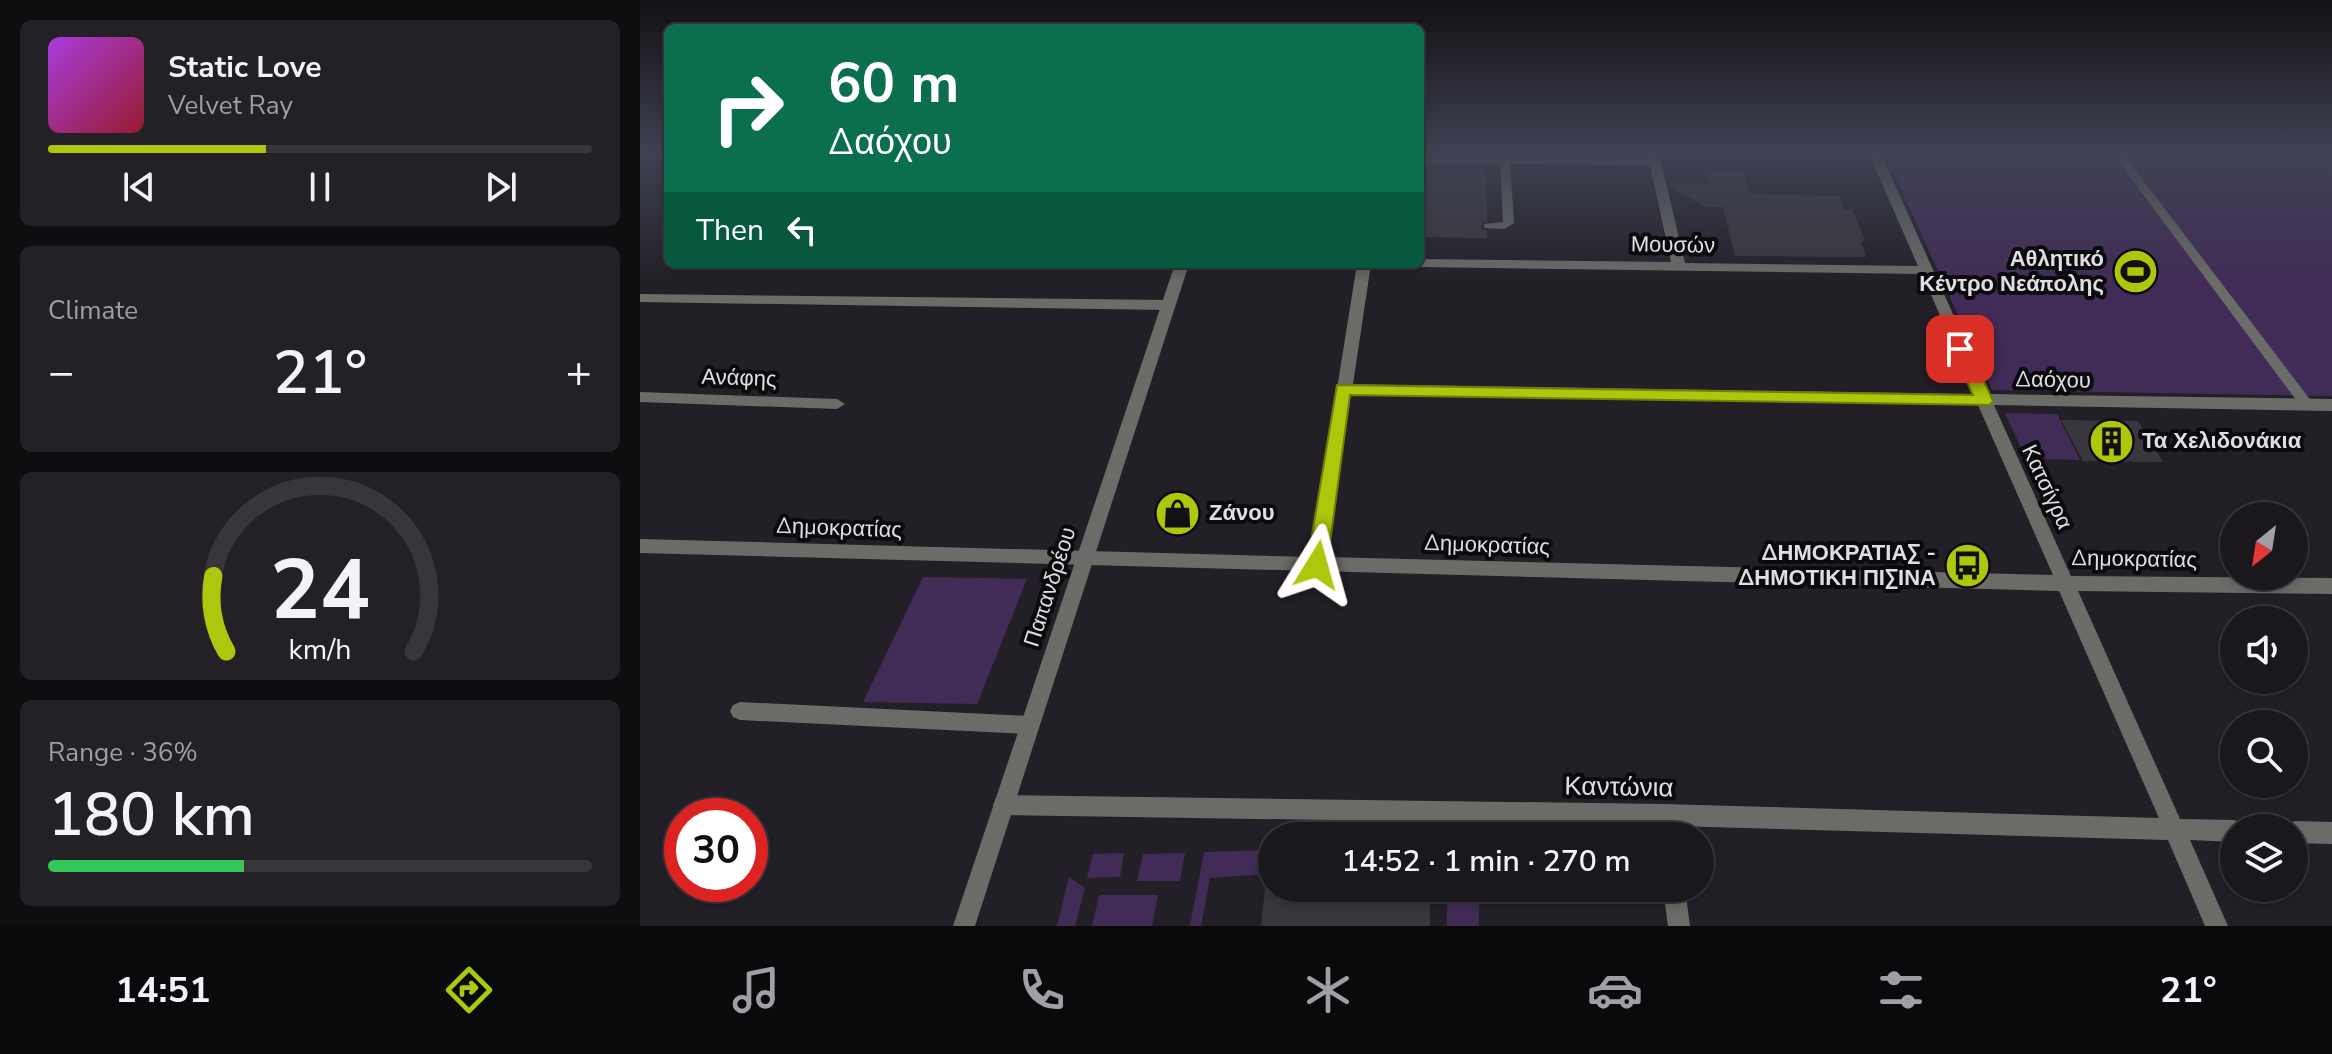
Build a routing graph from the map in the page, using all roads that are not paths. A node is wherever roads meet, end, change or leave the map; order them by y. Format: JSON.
{"nodes":[{"id":1,"x":1507,"y":197,"type":"edge"},
{"id":2,"x":1664,"y":197,"type":"edge"},
{"id":3,"x":1894,"y":197,"type":"edge"},
{"id":4,"x":2151,"y":197,"type":"edge"},
{"id":5,"x":1488,"y":226,"type":"dead end"},
{"id":6,"x":1424,"y":263,"type":"edge"},
{"id":7,"x":1679,"y":267,"type":"junction"},
{"id":8,"x":1181,"y":268,"type":"edge"},
{"id":9,"x":1363,"y":268,"type":"edge"},
{"id":10,"x":1925,"y":270,"type":"junction"},
{"id":11,"x":645,"y":298,"type":"edge"},
{"id":12,"x":1168,"y":305,"type":"junction"},
{"id":13,"x":640,"y":311,"type":"edge"},
{"id":14,"x":1343,"y":389,"type":"junction"},
{"id":15,"x":640,"y":397,"type":"edge"},
{"id":16,"x":1984,"y":401,"type":"junction"},
{"id":17,"x":837,"y":404,"type":"dead end"},
{"id":18,"x":2307,"y":405,"type":"junction"},
{"id":19,"x":2332,"y":405,"type":"edge"},
{"id":20,"x":640,"y":546,"type":"edge"},
{"id":21,"x":1085,"y":558,"type":"junction"},
{"id":22,"x":1317,"y":565,"type":"junction"},
{"id":23,"x":2066,"y":582,"type":"junction"},
{"id":24,"x":2332,"y":586,"type":"edge"},
{"id":25,"x":740,"y":711,"type":"dead end"},
{"id":26,"x":1029,"y":725,"type":"junction"},
{"id":27,"x":1003,"y":805,"type":"junction"},
{"id":28,"x":1539,"y":822,"type":"edge"},
{"id":29,"x":1714,"y":826,"type":"edge"},
{"id":30,"x":2174,"y":830,"type":"junction"},
{"id":31,"x":2220,"y":831,"type":"edge"},
{"id":32,"x":2308,"y":832,"type":"edge"},
{"id":33,"x":2332,"y":833,"type":"edge"},
{"id":34,"x":1676,"y":902,"type":"edge"},
{"id":35,"x":964,"y":926,"type":"edge"},
{"id":36,"x":1679,"y":926,"type":"edge"},
{"id":37,"x":2217,"y":926,"type":"edge"}],
"edges":[{"from":1,"to":5,"type":"lane"},
{"from":2,"to":7,"type":"street"},
{"from":3,"to":10,"type":"street","name":"Κατσίγρα"},
{"from":4,"to":18,"type":"lane"},
{"from":6,"to":7,"type":"street","name":"Μουσών"},
{"from":7,"to":10,"type":"street","name":"Μουσών"},
{"from":8,"to":12,"type":"street","name":"Παπανδρέου"},
{"from":9,"to":14,"type":"street"},
{"from":10,"to":16,"type":"street","name":"Κατσίγρα"},
{"from":11,"to":12,"type":"street"},
{"from":11,"to":13,"type":"street"},
{"from":12,"to":21,"type":"street","name":"Παπανδρέου"},
{"from":14,"to":16,"type":"street","name":"Δαόχου"},
{"from":14,"to":22,"type":"street"},
{"from":15,"to":17,"type":"street","name":"Ανάφης"},
{"from":16,"to":18,"type":"street","name":"Δαόχου"},
{"from":16,"to":23,"type":"street","name":"Κατσίγρα"},
{"from":18,"to":19,"type":"street","name":"Δαόχου"},
{"from":20,"to":21,"type":"street","name":"Δημοκρατίας"},
{"from":21,"to":22,"type":"street","name":"Δημοκρατίας"},
{"from":21,"to":26,"type":"street","name":"Παπανδρέου"},
{"from":22,"to":23,"type":"street","name":"Δημοκρατίας"},
{"from":23,"to":24,"type":"street","name":"Δημοκρατίας"},
{"from":23,"to":30,"type":"street","name":"Κατσίγρα"},
{"from":25,"to":26,"type":"street"},
{"from":26,"to":27,"type":"street","name":"Παπανδρέου"},
{"from":27,"to":28,"type":"street","name":"Καντώνια"},
{"from":27,"to":35,"type":"street","name":"Παπανδρέου"},
{"from":29,"to":30,"type":"street","name":"Καντώνια"},
{"from":30,"to":31,"type":"street","name":"Καντώνια"},
{"from":30,"to":37,"type":"street","name":"Κατσίγρα"},
{"from":32,"to":33,"type":"street"},
{"from":34,"to":36,"type":"street"}]}
